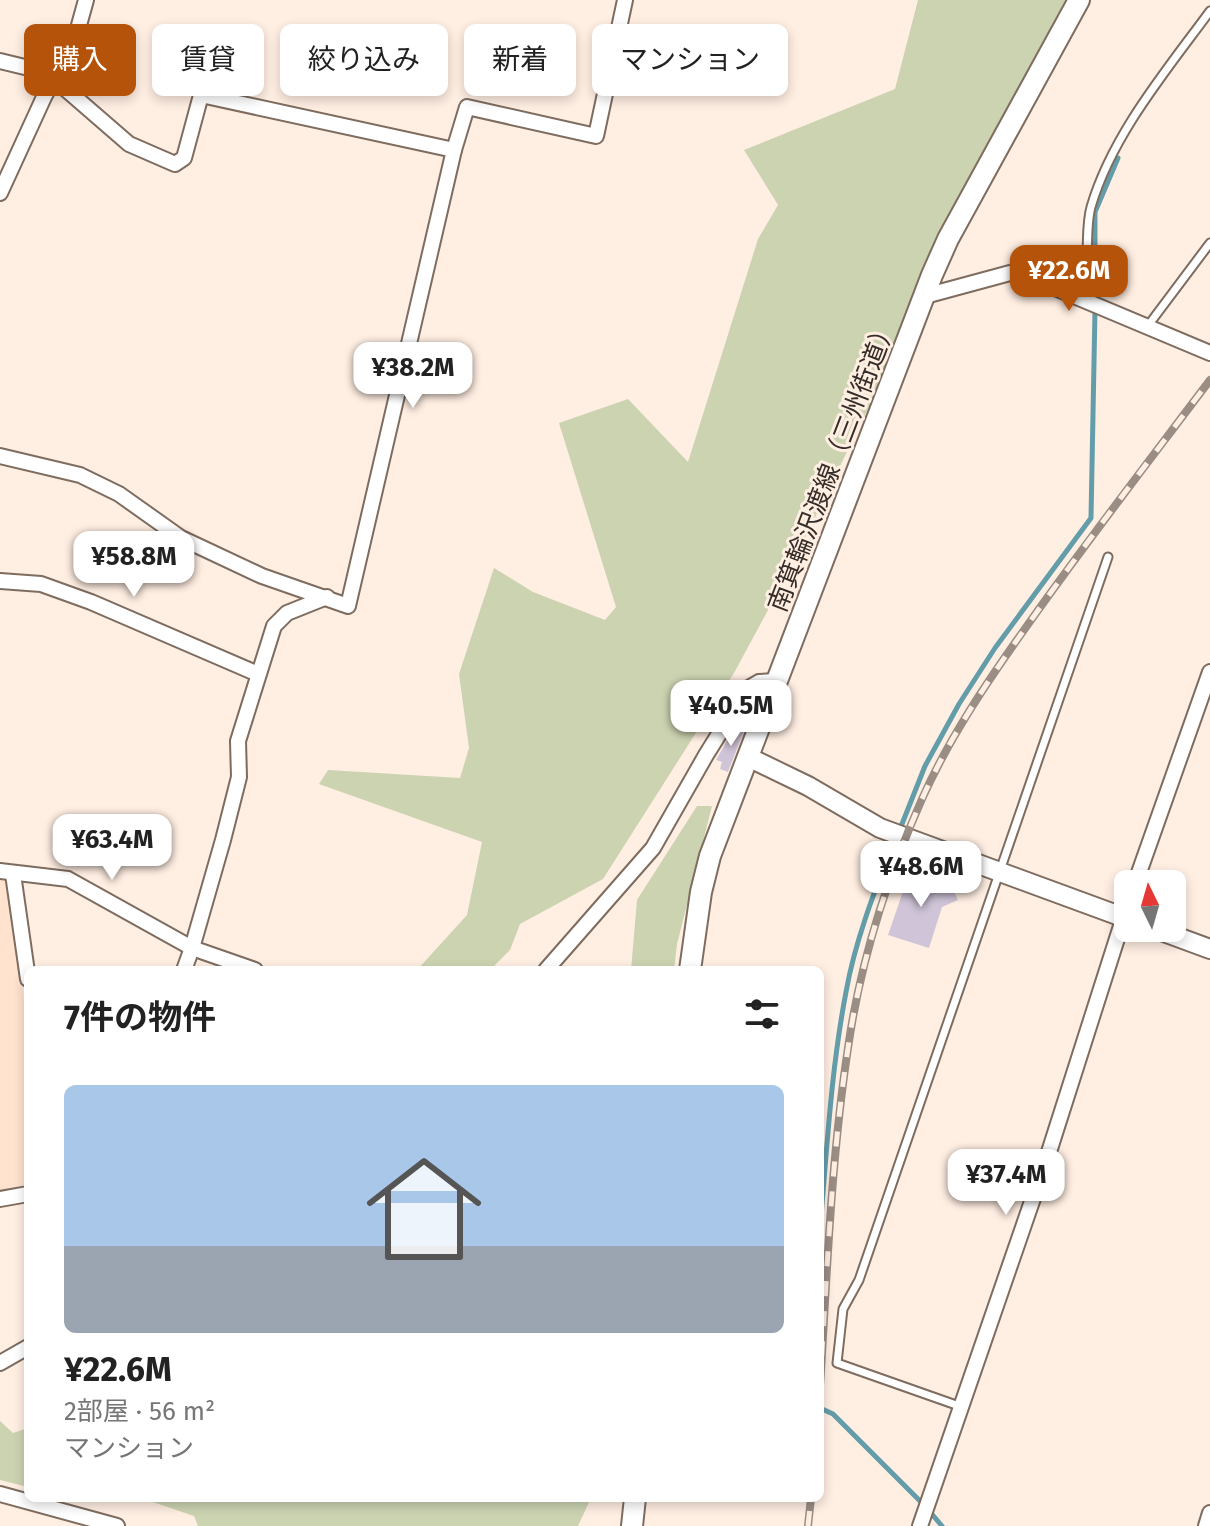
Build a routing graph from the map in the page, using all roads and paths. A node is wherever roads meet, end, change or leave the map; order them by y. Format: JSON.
{"nodes":[{"id":1,"x":86,"y":0,"type":"edge"},
{"id":2,"x":625,"y":0,"type":"edge"},
{"id":3,"x":1079,"y":0,"type":"edge"},
{"id":4,"x":1210,"y":11,"type":"edge"},
{"id":5,"x":79,"y":24,"type":"edge"},
{"id":6,"x":0,"y":61,"type":"edge"},
{"id":7,"x":24,"y":67,"type":"edge"},
{"id":8,"x":46,"y":96,"type":"edge"},
{"id":9,"x":74,"y":96,"type":"edge"},
{"id":10,"x":454,"y":150,"type":"junction"},
{"id":11,"x":0,"y":193,"type":"edge"},
{"id":12,"x":1210,"y":243,"type":"edge"},
{"id":13,"x":925,"y":296,"type":"junction"},
{"id":14,"x":1088,"y":301,"type":"junction"},
{"id":15,"x":1147,"y":327,"type":"junction"},
{"id":16,"x":1210,"y":353,"type":"edge"},
{"id":17,"x":0,"y":456,"type":"edge"},
{"id":18,"x":1108,"y":557,"type":"dead end"},
{"id":19,"x":0,"y":581,"type":"edge"},
{"id":20,"x":327,"y":597,"type":"junction"},
{"id":21,"x":1210,"y":672,"type":"edge"},
{"id":22,"x":258,"y":674,"type":"junction"},
{"id":23,"x":776,"y":681,"type":"junction"},
{"id":24,"x":748,"y":757,"type":"junction"},
{"id":25,"x":1140,"y":870,"type":"edge"},
{"id":26,"x":6,"y":872,"type":"edge"},
{"id":27,"x":998,"y":873,"type":"junction"},
{"id":28,"x":1114,"y":910,"type":"edge"},
{"id":29,"x":1186,"y":940,"type":"edge"},
{"id":30,"x":1117,"y":942,"type":"edge"},
{"id":31,"x":192,"y":948,"type":"junction"},
{"id":32,"x":1210,"y":949,"type":"edge"},
{"id":33,"x":25,"y":966,"type":"edge"},
{"id":34,"x":185,"y":966,"type":"edge"},
{"id":35,"x":244,"y":966,"type":"edge"},
{"id":36,"x":550,"y":966,"type":"edge"},
{"id":37,"x":691,"y":966,"type":"edge"},
{"id":38,"x":24,"y":1195,"type":"edge"},
{"id":39,"x":0,"y":1199,"type":"edge"},
{"id":40,"x":24,"y":1349,"type":"edge"},
{"id":41,"x":0,"y":1363,"type":"edge"},
{"id":42,"x":959,"y":1406,"type":"junction"},
{"id":43,"x":0,"y":1494,"type":"edge"},
{"id":44,"x":24,"y":1501,"type":"edge"},
{"id":45,"x":29,"y":1502,"type":"edge"},
{"id":46,"x":635,"y":1502,"type":"edge"},
{"id":47,"x":1210,"y":1513,"type":"edge"},
{"id":48,"x":117,"y":1526,"type":"edge"},
{"id":49,"x":632,"y":1526,"type":"edge"},
{"id":50,"x":920,"y":1526,"type":"edge"},
{"id":51,"x":1206,"y":1526,"type":"edge"}],
"edges":[{"from":1,"to":5,"type":"street"},
{"from":2,"to":10,"type":"street"},
{"from":3,"to":13,"type":"main road","name":"南箕輪沢渡線（三州街道）"},
{"from":4,"to":14,"type":"lane"},
{"from":6,"to":7,"type":"street"},
{"from":8,"to":11,"type":"street"},
{"from":9,"to":10,"type":"street"},
{"from":10,"to":20,"type":"street"},
{"from":12,"to":15,"type":"lane"},
{"from":13,"to":14,"type":"street"},
{"from":13,"to":23,"type":"main road","name":"南箕輪沢渡線（三州街道）"},
{"from":14,"to":15,"type":"street"},
{"from":15,"to":16,"type":"street"},
{"from":17,"to":20,"type":"street"},
{"from":18,"to":27,"type":"lane"},
{"from":19,"to":22,"type":"street"},
{"from":20,"to":22,"type":"street"},
{"from":21,"to":25,"type":"street"},
{"from":22,"to":31,"type":"street"},
{"from":23,"to":24,"type":"main road","name":"南箕輪沢渡線（三州街道）"},
{"from":23,"to":36,"type":"street"},
{"from":24,"to":27,"type":"street"},
{"from":24,"to":37,"type":"main road","name":"南箕輪沢渡線（三州街道）"},
{"from":26,"to":31,"type":"street"},
{"from":26,"to":33,"type":"street"},
{"from":27,"to":28,"type":"street"},
{"from":27,"to":42,"type":"lane"},
{"from":29,"to":32,"type":"street"},
{"from":30,"to":42,"type":"street"},
{"from":31,"to":34,"type":"street"},
{"from":31,"to":35,"type":"street"},
{"from":38,"to":39,"type":"street"},
{"from":40,"to":41,"type":"street"},
{"from":42,"to":50,"type":"street"},
{"from":43,"to":44,"type":"street"},
{"from":45,"to":48,"type":"street"},
{"from":46,"to":49,"type":"main road"},
{"from":47,"to":51,"type":"street"}]}
